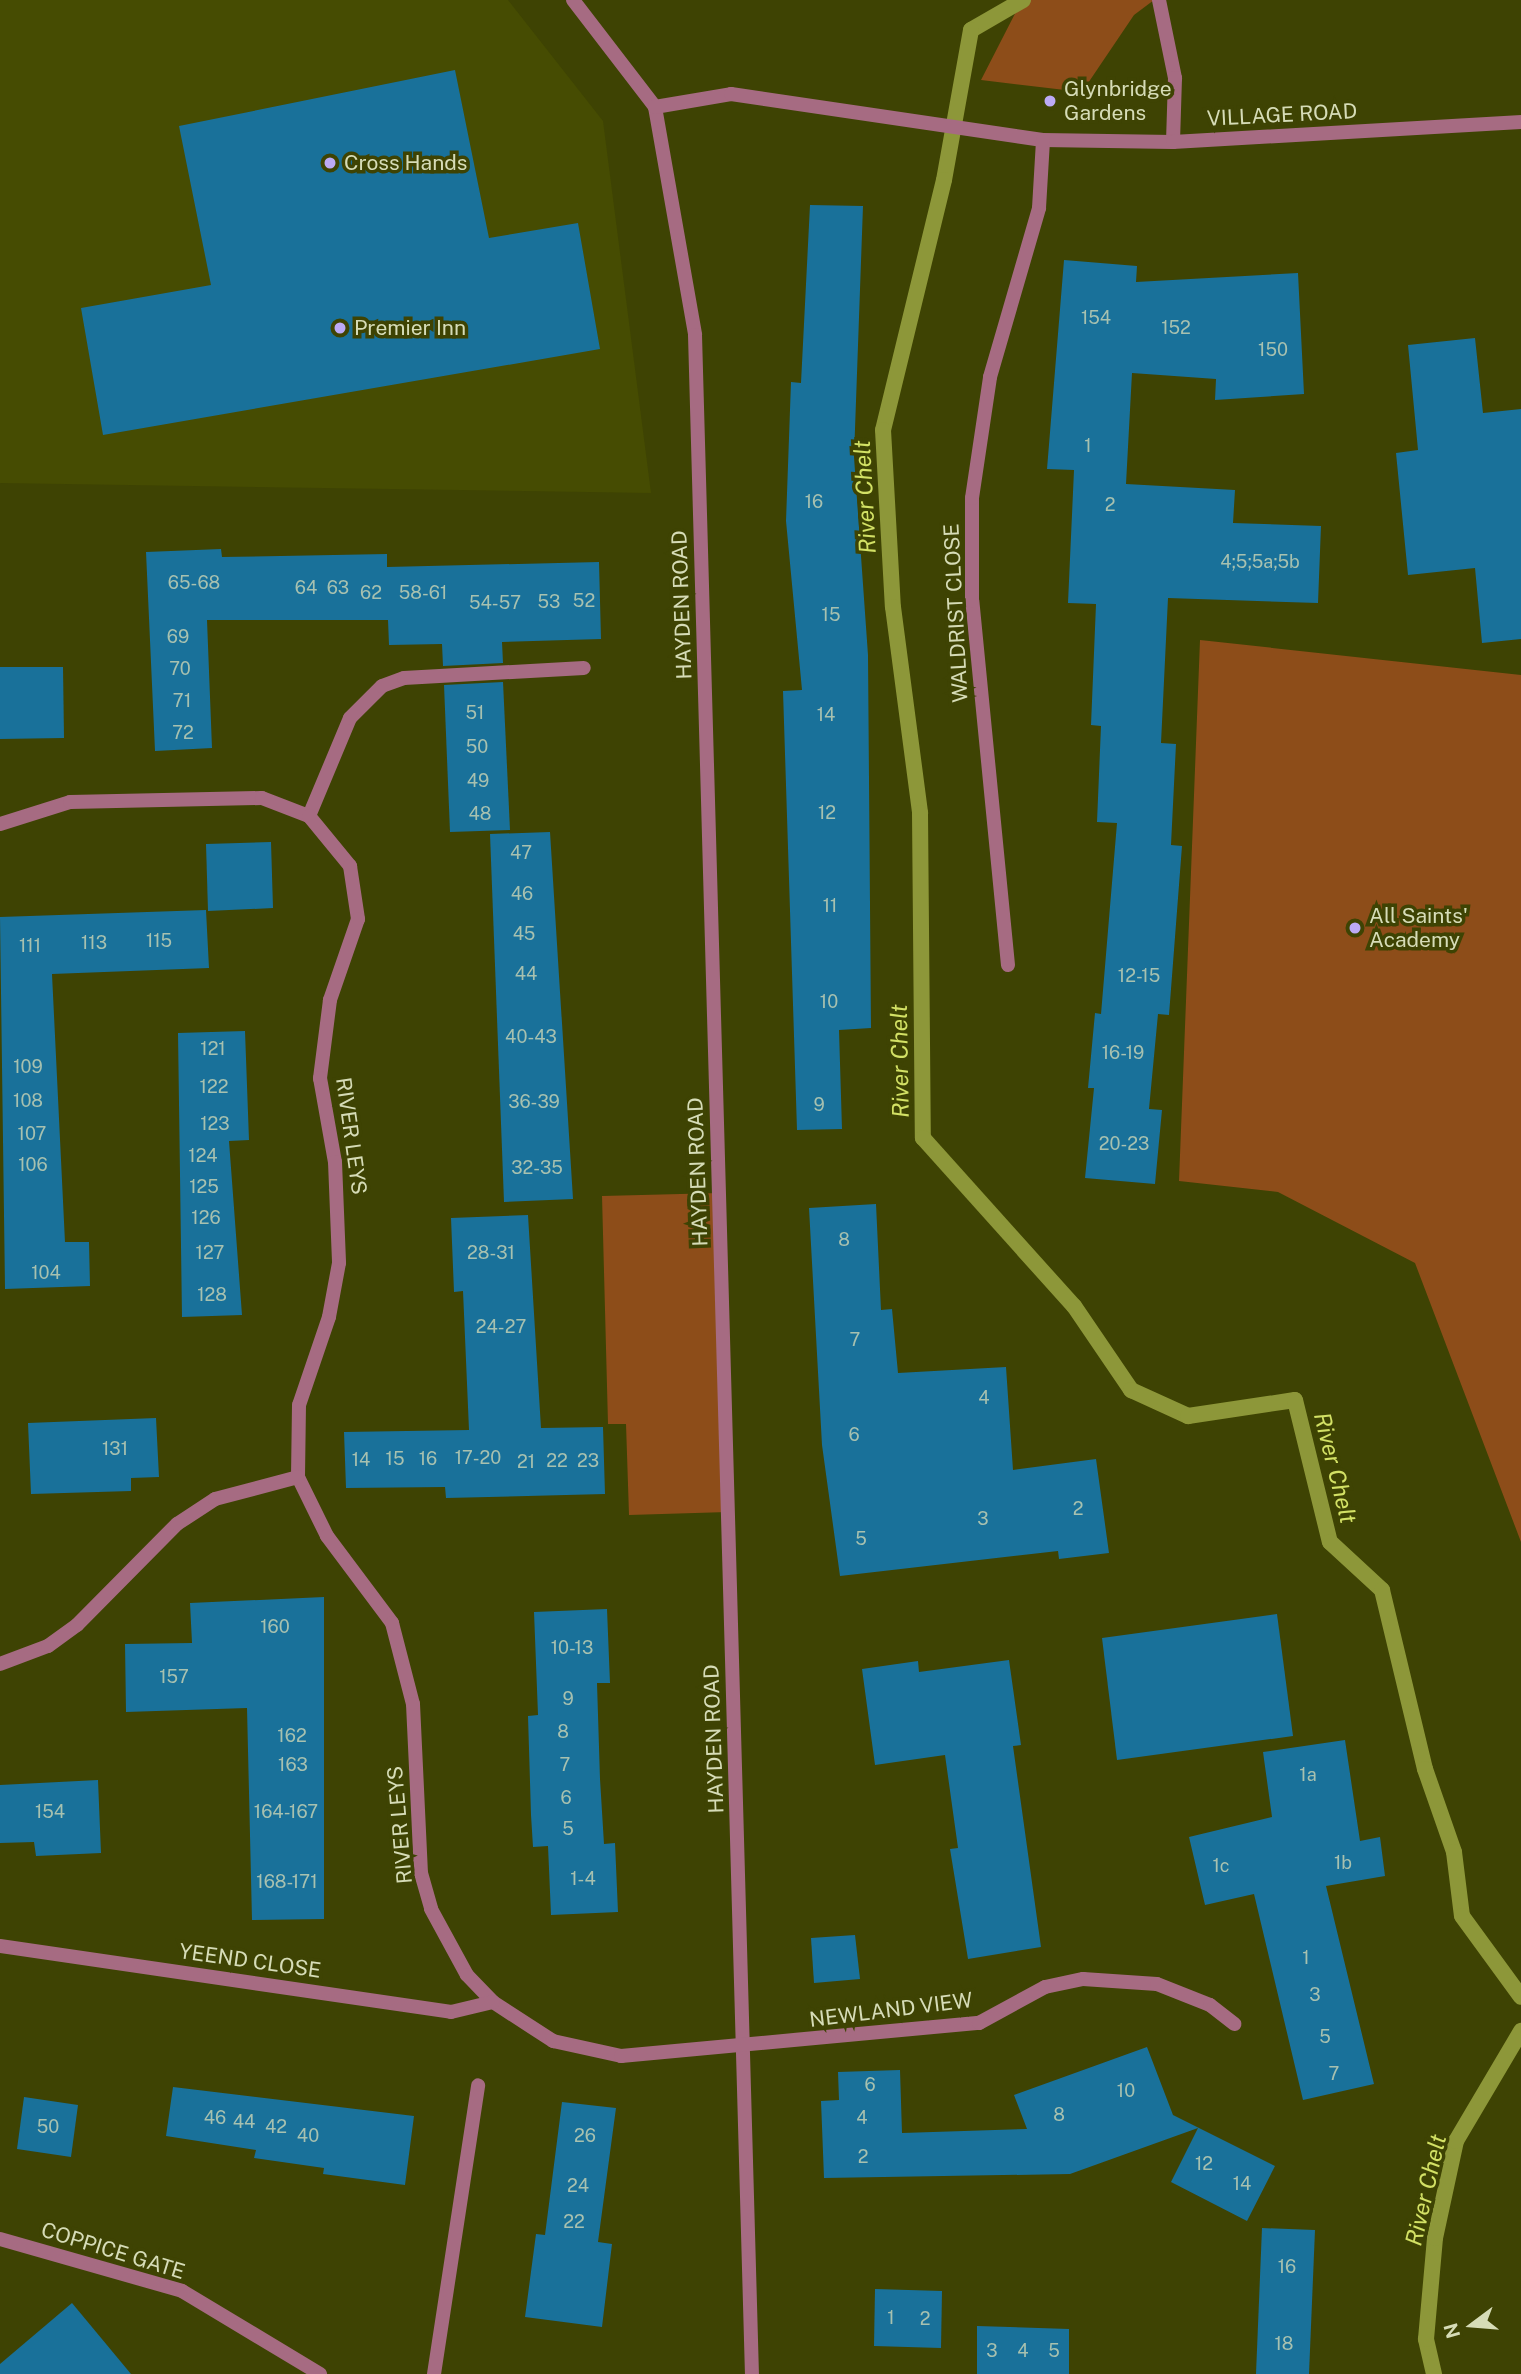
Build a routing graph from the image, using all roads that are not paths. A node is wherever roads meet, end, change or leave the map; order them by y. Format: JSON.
{"nodes":[{"id":1,"x":573,"y":0,"type":"edge"},
{"id":2,"x":1159,"y":0,"type":"edge"},
{"id":3,"x":655,"y":107,"type":"junction"},
{"id":4,"x":1521,"y":122,"type":"edge"},
{"id":5,"x":1043,"y":140,"type":"junction"},
{"id":6,"x":1173,"y":142,"type":"junction"},
{"id":7,"x":584,"y":667,"type":"dead end"},
{"id":8,"x":309,"y":816,"type":"junction"},
{"id":9,"x":0,"y":824,"type":"edge"},
{"id":10,"x":1008,"y":965,"type":"dead end"},
{"id":11,"x":299,"y":1477,"type":"junction"},
{"id":12,"x":0,"y":1664,"type":"edge"},
{"id":13,"x":0,"y":1946,"type":"edge"},
{"id":14,"x":493,"y":2002,"type":"junction"},
{"id":15,"x":1234,"y":2024,"type":"dead end"},
{"id":16,"x":742,"y":2047,"type":"junction"},
{"id":17,"x":478,"y":2085,"type":"dead end"},
{"id":18,"x":0,"y":2239,"type":"edge"},
{"id":19,"x":320,"y":2374,"type":"edge"},
{"id":20,"x":433,"y":2374,"type":"edge"},
{"id":21,"x":752,"y":2374,"type":"edge"}],
"edges":[{"from":1,"to":3,"type":"street","name":"HAYDEN ROAD"},
{"from":2,"to":6,"type":"street"},
{"from":3,"to":5,"type":"street","name":"VILLAGE ROAD"},
{"from":3,"to":16,"type":"street","name":"HAYDEN ROAD"},
{"from":4,"to":6,"type":"street","name":"VILLAGE ROAD"},
{"from":5,"to":6,"type":"street","name":"VILLAGE ROAD"},
{"from":5,"to":10,"type":"street","name":"WALDRIST CLOSE"},
{"from":7,"to":8,"type":"street"},
{"from":8,"to":9,"type":"street","name":"RIVER LEYS"},
{"from":8,"to":11,"type":"street","name":"RIVER LEYS"},
{"from":11,"to":12,"type":"street"},
{"from":11,"to":14,"type":"street","name":"RIVER LEYS"},
{"from":13,"to":14,"type":"street","name":"YEEND CLOSE"},
{"from":14,"to":16,"type":"street","name":"RIVER LEYS"},
{"from":15,"to":16,"type":"street","name":"NEWLAND VIEW"},
{"from":16,"to":21,"type":"street","name":"HAYDEN ROAD"},
{"from":17,"to":20,"type":"street"},
{"from":18,"to":19,"type":"street","name":"COPPICE GATE"}]}
